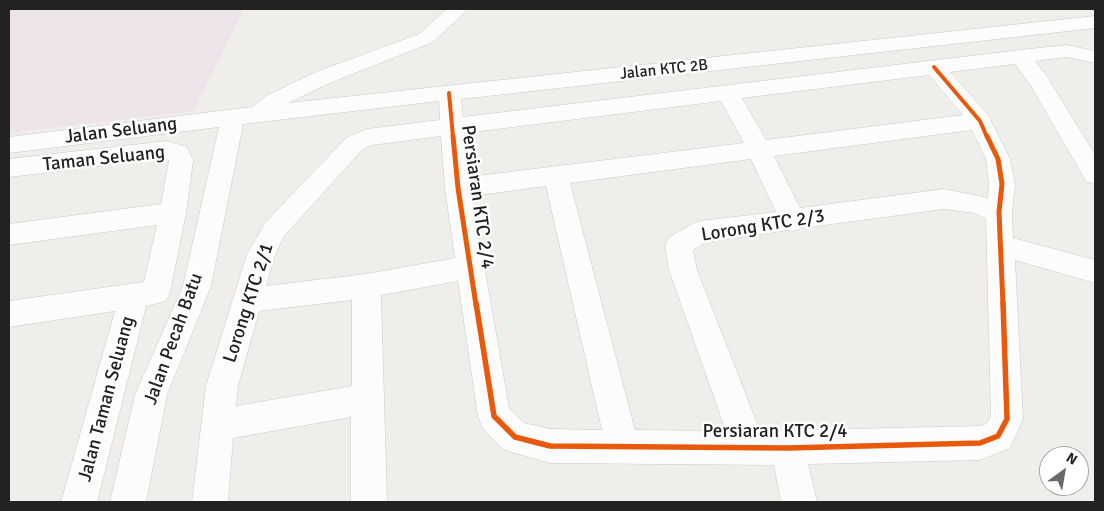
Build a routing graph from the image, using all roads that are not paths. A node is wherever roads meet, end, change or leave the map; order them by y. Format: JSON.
{"nodes":[{"id":1,"x":458,"y":9,"type":"edge"},
{"id":2,"x":1095,"y":22,"type":"edge"},
{"id":3,"x":1089,"y":55,"type":"edge"},
{"id":4,"x":1020,"y":56,"type":"junction"},
{"id":5,"x":934,"y":67,"type":"junction"},
{"id":6,"x":449,"y":93,"type":"junction"},
{"id":7,"x":728,"y":93,"type":"junction"},
{"id":8,"x":244,"y":116,"type":"junction"},
{"id":9,"x":980,"y":121,"type":"junction"},
{"id":10,"x":452,"y":127,"type":"junction"},
{"id":11,"x":9,"y":145,"type":"edge"},
{"id":12,"x":759,"y":149,"type":"junction"},
{"id":13,"x":9,"y":168,"type":"edge"},
{"id":14,"x":556,"y":175,"type":"junction"},
{"id":15,"x":1095,"y":175,"type":"edge"},
{"id":16,"x":458,"y":188,"type":"junction"},
{"id":17,"x":999,"y":212,"type":"junction"},
{"id":18,"x":173,"y":213,"type":"junction"},
{"id":19,"x":793,"y":221,"type":"junction"},
{"id":20,"x":9,"y":234,"type":"edge"},
{"id":21,"x":1001,"y":245,"type":"junction"},
{"id":22,"x":471,"y":267,"type":"junction"},
{"id":23,"x":1095,"y":272,"type":"edge"},
{"id":24,"x":198,"y":286,"type":"junction"},
{"id":25,"x":366,"y":286,"type":"junction"},
{"id":26,"x":145,"y":294,"type":"junction"},
{"id":27,"x":248,"y":300,"type":"junction"},
{"id":28,"x":9,"y":314,"type":"edge"},
{"id":29,"x":366,"y":399,"type":"junction"},
{"id":30,"x":217,"y":425,"type":"junction"},
{"id":31,"x":624,"y":447,"type":"junction"},
{"id":32,"x":748,"y":447,"type":"junction"},
{"id":33,"x":788,"y":448,"type":"junction"},
{"id":34,"x":79,"y":502,"type":"edge"},
{"id":35,"x":128,"y":502,"type":"edge"},
{"id":36,"x":210,"y":502,"type":"edge"},
{"id":37,"x":369,"y":502,"type":"edge"},
{"id":38,"x":799,"y":502,"type":"edge"}],
"edges":[{"from":1,"to":8,"type":"street"},
{"from":2,"to":6,"type":"street","name":"Jalan KTC 2B"},
{"from":3,"to":4,"type":"street","name":"Lorong KTC 2/1"},
{"from":4,"to":5,"type":"street","name":"Lorong KTC 2/1"},
{"from":4,"to":15,"type":"street"},
{"from":5,"to":7,"type":"street","name":"Lorong KTC 2/1"},
{"from":5,"to":9,"type":"street","name":"Persiaran KTC 2/4"},
{"from":6,"to":8,"type":"street","name":"Jalan KTC 2B"},
{"from":6,"to":10,"type":"street","name":"Persiaran KTC 2/4"},
{"from":7,"to":10,"type":"street","name":"Lorong KTC 2/1"},
{"from":7,"to":12,"type":"street"},
{"from":8,"to":11,"type":"street","name":"Jalan Seluang"},
{"from":8,"to":24,"type":"street","name":"Jalan Pecah Batu"},
{"from":9,"to":12,"type":"street"},
{"from":9,"to":17,"type":"street","name":"Persiaran KTC 2/4"},
{"from":10,"to":16,"type":"street","name":"Persiaran KTC 2/4"},
{"from":10,"to":27,"type":"street","name":"Lorong KTC 2/1"},
{"from":12,"to":14,"type":"street"},
{"from":12,"to":19,"type":"street"},
{"from":13,"to":18,"type":"street","name":"Taman Seluang"},
{"from":14,"to":16,"type":"street"},
{"from":14,"to":31,"type":"street"},
{"from":16,"to":22,"type":"street","name":"Persiaran KTC 2/4"},
{"from":17,"to":19,"type":"street","name":"Lorong KTC 2/3"},
{"from":17,"to":21,"type":"street","name":"Persiaran KTC 2/4"},
{"from":18,"to":20,"type":"street"},
{"from":18,"to":26,"type":"street","name":"Taman Seluang"},
{"from":19,"to":32,"type":"street","name":"Lorong KTC 2/3"},
{"from":21,"to":23,"type":"street"},
{"from":21,"to":33,"type":"street","name":"Persiaran KTC 2/4"},
{"from":22,"to":25,"type":"street"},
{"from":22,"to":31,"type":"street","name":"Persiaran KTC 2/4"},
{"from":24,"to":26,"type":"street"},
{"from":24,"to":35,"type":"street","name":"Jalan Pecah Batu"},
{"from":25,"to":27,"type":"street"},
{"from":25,"to":29,"type":"street"},
{"from":26,"to":28,"type":"street"},
{"from":26,"to":34,"type":"street","name":"Jalan Taman Seluang"},
{"from":27,"to":30,"type":"street","name":"Lorong KTC 2/1"},
{"from":29,"to":30,"type":"street"},
{"from":29,"to":37,"type":"street"},
{"from":30,"to":36,"type":"street","name":"Lorong KTC 2/1"},
{"from":31,"to":32,"type":"street","name":"Persiaran KTC 2/4"},
{"from":32,"to":33,"type":"street","name":"Persiaran KTC 2/4"},
{"from":33,"to":38,"type":"street"}]}
